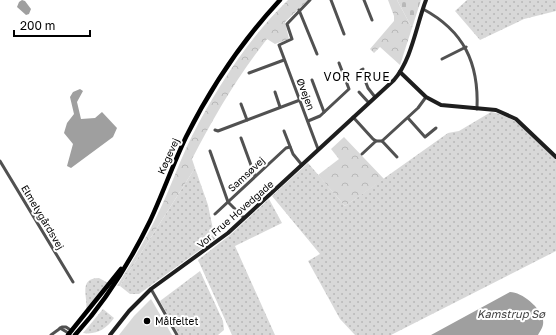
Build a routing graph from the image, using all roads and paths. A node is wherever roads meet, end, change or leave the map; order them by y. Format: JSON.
{"nodes":[{"id":1,"x":310,"y":0,"type":"edge"},
{"id":2,"x":331,"y":0,"type":"edge"},
{"id":3,"x":364,"y":0,"type":"edge"},
{"id":4,"x":426,"y":0,"type":"edge"},
{"id":5,"x":281,"y":1,"type":"edge"},
{"id":6,"x":423,"y":9,"type":"junction"},
{"id":7,"x":300,"y":10,"type":"junction"},
{"id":8,"x":372,"y":20,"type":"dead end"},
{"id":9,"x":344,"y":34,"type":"dead end"},
{"id":10,"x":466,"y":48,"type":"junction"},
{"id":11,"x":317,"y":54,"type":"dead end"},
{"id":12,"x":442,"y":59,"type":"dead end"},
{"id":13,"x":284,"y":60,"type":"junction"},
{"id":14,"x":340,"y":63,"type":"dead end"},
{"id":15,"x":363,"y":69,"type":"dead end"},
{"id":16,"x":400,"y":72,"type":"junction"},
{"id":17,"x":248,"y":74,"type":"dead end"},
{"id":18,"x":312,"y":80,"type":"dead end"},
{"id":19,"x":274,"y":92,"type":"dead end"},
{"id":20,"x":359,"y":92,"type":"dead end"},
{"id":21,"x":375,"y":97,"type":"junction"},
{"id":22,"x":426,"y":97,"type":"junction"},
{"id":23,"x":300,"y":100,"type":"junction"},
{"id":24,"x":369,"y":103,"type":"junction"},
{"id":25,"x":241,"y":104,"type":"dead end"},
{"id":26,"x":280,"y":107,"type":"junction"},
{"id":27,"x":477,"y":109,"type":"junction"},
{"id":28,"x":324,"y":112,"type":"junction"},
{"id":29,"x":353,"y":117,"type":"junction"},
{"id":30,"x":408,"y":118,"type":"junction"},
{"id":31,"x":247,"y":120,"type":"junction"},
{"id":32,"x":308,"y":121,"type":"junction"},
{"id":33,"x":436,"y":128,"type":"dead end"},
{"id":34,"x":214,"y":130,"type":"dead end"},
{"id":35,"x":284,"y":131,"type":"dead end"},
{"id":36,"x":241,"y":138,"type":"dead end"},
{"id":37,"x":382,"y":140,"type":"junction"},
{"id":38,"x":376,"y":141,"type":"junction"},
{"id":39,"x":290,"y":147,"type":"junction"},
{"id":40,"x":318,"y":149,"type":"junction"},
{"id":41,"x":210,"y":150,"type":"dead end"},
{"id":42,"x":362,"y":154,"type":"dead end"},
{"id":43,"x":397,"y":157,"type":"dead end"},
{"id":44,"x":556,"y":158,"type":"edge"},
{"id":45,"x":0,"y":161,"type":"edge"},
{"id":46,"x":302,"y":165,"type":"junction"},
{"id":47,"x":255,"y":176,"type":"junction"},
{"id":48,"x":228,"y":202,"type":"junction"},
{"id":49,"x":215,"y":214,"type":"dead end"},
{"id":50,"x":244,"y":218,"type":"junction"},
{"id":51,"x":73,"y":282,"type":"dead end"},
{"id":52,"x":152,"y":289,"type":"junction"},
{"id":53,"x":72,"y":334,"type":"edge"},
{"id":54,"x":51,"y":335,"type":"edge"},
{"id":55,"x":110,"y":335,"type":"edge"},
{"id":56,"x":177,"y":335,"type":"edge"}],
"edges":[{"from":1,"to":7,"type":"street"},
{"from":2,"to":9,"type":"street"},
{"from":3,"to":8,"type":"street"},
{"from":4,"to":6,"type":"street","name":"Vor Frue Hovedgade"},
{"from":5,"to":53,"type":"main road","name":"Køgevej"},
{"from":6,"to":10,"type":"street"},
{"from":6,"to":16,"type":"street","name":"Vor Frue Hovedgade"},
{"from":7,"to":11,"type":"street"},
{"from":7,"to":13,"type":"street","name":"Øvejen"},
{"from":10,"to":12,"type":"street"},
{"from":10,"to":27,"type":"street"},
{"from":13,"to":17,"type":"street"},
{"from":13,"to":23,"type":"street","name":"Øvejen"},
{"from":14,"to":28,"type":"street"},
{"from":15,"to":21,"type":"street"},
{"from":16,"to":21,"type":"street","name":"Vor Frue Hovedgade"},
{"from":16,"to":22,"type":"street"},
{"from":18,"to":28,"type":"street"},
{"from":19,"to":26,"type":"street"},
{"from":20,"to":24,"type":"street"},
{"from":21,"to":24,"type":"street","name":"Vor Frue Hovedgade"},
{"from":22,"to":27,"type":"street"},
{"from":22,"to":30,"type":"street"},
{"from":23,"to":26,"type":"street"},
{"from":23,"to":32,"type":"street","name":"Øvejen"},
{"from":24,"to":29,"type":"street","name":"Vor Frue Hovedgade"},
{"from":25,"to":31,"type":"street"},
{"from":26,"to":31,"type":"street"},
{"from":27,"to":44,"type":"street"},
{"from":28,"to":32,"type":"street"},
{"from":29,"to":38,"type":"street"},
{"from":29,"to":40,"type":"street","name":"Vor Frue Hovedgade"},
{"from":30,"to":33,"type":"street"},
{"from":30,"to":37,"type":"street"},
{"from":31,"to":34,"type":"street"},
{"from":32,"to":40,"type":"street","name":"Øvejen"},
{"from":35,"to":39,"type":"street"},
{"from":36,"to":47,"type":"street"},
{"from":37,"to":38,"type":"street"},
{"from":37,"to":43,"type":"street"},
{"from":38,"to":42,"type":"street"},
{"from":39,"to":46,"type":"street"},
{"from":39,"to":47,"type":"street","name":"Samsøvej"},
{"from":40,"to":46,"type":"street","name":"Vor Frue Hovedgade"},
{"from":41,"to":48,"type":"street"},
{"from":45,"to":51,"type":"street","name":"Elmelygårdsvej"},
{"from":46,"to":50,"type":"street","name":"Vor Frue Hovedgade"},
{"from":47,"to":48,"type":"street","name":"Samsøvej"},
{"from":48,"to":49,"type":"street","name":"Samsøvej"},
{"from":48,"to":50,"type":"street"},
{"from":50,"to":52,"type":"street","name":"Vor Frue Hovedgade"},
{"from":52,"to":55,"type":"street","name":"Vor Frue Hovedgade"},
{"from":52,"to":56,"type":"street"},
{"from":53,"to":54,"type":"street"}]}
